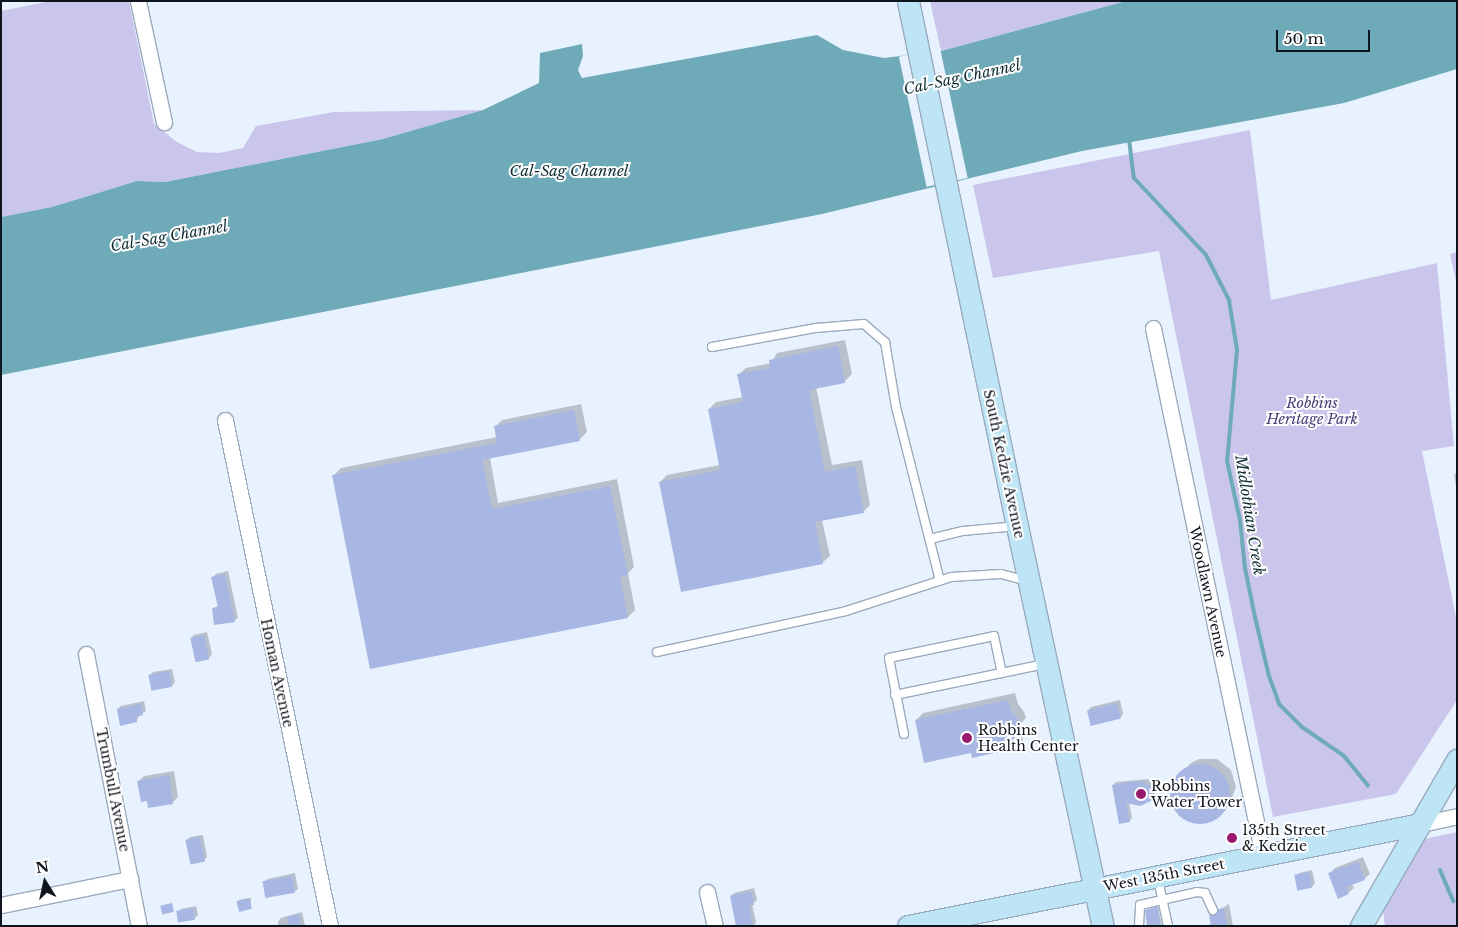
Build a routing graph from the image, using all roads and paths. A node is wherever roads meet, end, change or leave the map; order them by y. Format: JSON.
{"nodes":[{"id":1,"x":138,"y":1,"type":"edge"},
{"id":2,"x":908,"y":1,"type":"edge"},
{"id":3,"x":164,"y":122,"type":"dead end"},
{"id":4,"x":1152,"y":328,"type":"dead end"},
{"id":5,"x":712,"y":347,"type":"dead end"},
{"id":6,"x":225,"y":420,"type":"dead end"},
{"id":7,"x":1017,"y":526,"type":"junction"},
{"id":8,"x":930,"y":539,"type":"junction"},
{"id":9,"x":940,"y":580,"type":"junction"},
{"id":10,"x":1029,"y":581,"type":"junction"},
{"id":11,"x":657,"y":652,"type":"dead end"},
{"id":12,"x":86,"y":654,"type":"dead end"},
{"id":13,"x":1047,"y":664,"type":"junction"},
{"id":14,"x":1002,"y":673,"type":"junction"},
{"id":15,"x":895,"y":696,"type":"junction"},
{"id":16,"x":904,"y":734,"type":"dead end"},
{"id":17,"x":1457,"y":760,"type":"edge"},
{"id":18,"x":1457,"y":816,"type":"edge"},
{"id":19,"x":1420,"y":824,"type":"junction"},
{"id":20,"x":1347,"y":838,"type":"junction"},
{"id":21,"x":1263,"y":855,"type":"junction"},
{"id":22,"x":1396,"y":865,"type":"junction"},
{"id":23,"x":1158,"y":876,"type":"junction"},
{"id":24,"x":130,"y":879,"type":"junction"},
{"id":25,"x":1096,"y":888,"type":"junction"},
{"id":26,"x":708,"y":892,"type":"dead end"},
{"id":27,"x":1162,"y":899,"type":"junction"},
{"id":28,"x":1,"y":905,"type":"edge"},
{"id":29,"x":1214,"y":910,"type":"dead end"},
{"id":30,"x":912,"y":925,"type":"edge"},
{"id":31,"x":139,"y":926,"type":"edge"},
{"id":32,"x":330,"y":926,"type":"edge"},
{"id":33,"x":715,"y":926,"type":"edge"},
{"id":34,"x":1103,"y":926,"type":"edge"},
{"id":35,"x":1139,"y":926,"type":"edge"},
{"id":36,"x":1168,"y":926,"type":"edge"},
{"id":37,"x":1361,"y":926,"type":"edge"}],
"edges":[{"from":1,"to":3,"type":"street"},
{"from":2,"to":7,"type":"main road","name":"South Kedzie Avenue"},
{"from":4,"to":21,"type":"street","name":"Woodlawn Avenue"},
{"from":5,"to":8,"type":"lane"},
{"from":6,"to":32,"type":"street","name":"Homan Avenue"},
{"from":7,"to":8,"type":"lane"},
{"from":7,"to":10,"type":"main road","name":"South Kedzie Avenue"},
{"from":8,"to":9,"type":"lane"},
{"from":9,"to":10,"type":"lane"},
{"from":9,"to":11,"type":"lane"},
{"from":10,"to":13,"type":"main road","name":"South Kedzie Avenue"},
{"from":12,"to":24,"type":"street","name":"Trumbull Avenue"},
{"from":13,"to":14,"type":"lane"},
{"from":13,"to":25,"type":"main road","name":"South Kedzie Avenue"},
{"from":14,"to":15,"type":"lane"},
{"from":14,"to":15,"type":"lane"},
{"from":15,"to":16,"type":"lane"},
{"from":17,"to":19,"type":"main road"},
{"from":18,"to":19,"type":"street"},
{"from":19,"to":20,"type":"main road","name":"West 135th Street"},
{"from":19,"to":22,"type":"main road"},
{"from":20,"to":21,"type":"main road","name":"West 135th Street"},
{"from":20,"to":22,"type":"main road"},
{"from":21,"to":23,"type":"main road","name":"West 135th Street"},
{"from":22,"to":37,"type":"main road"},
{"from":23,"to":25,"type":"main road","name":"West 135th Street"},
{"from":23,"to":27,"type":"lane"},
{"from":24,"to":28,"type":"street"},
{"from":24,"to":31,"type":"street","name":"Trumbull Avenue"},
{"from":25,"to":30,"type":"main road","name":"West 135th Street"},
{"from":25,"to":34,"type":"main road","name":"South Kedzie Avenue"},
{"from":26,"to":33,"type":"street"},
{"from":27,"to":29,"type":"lane"},
{"from":27,"to":35,"type":"lane"},
{"from":27,"to":36,"type":"lane"}]}
